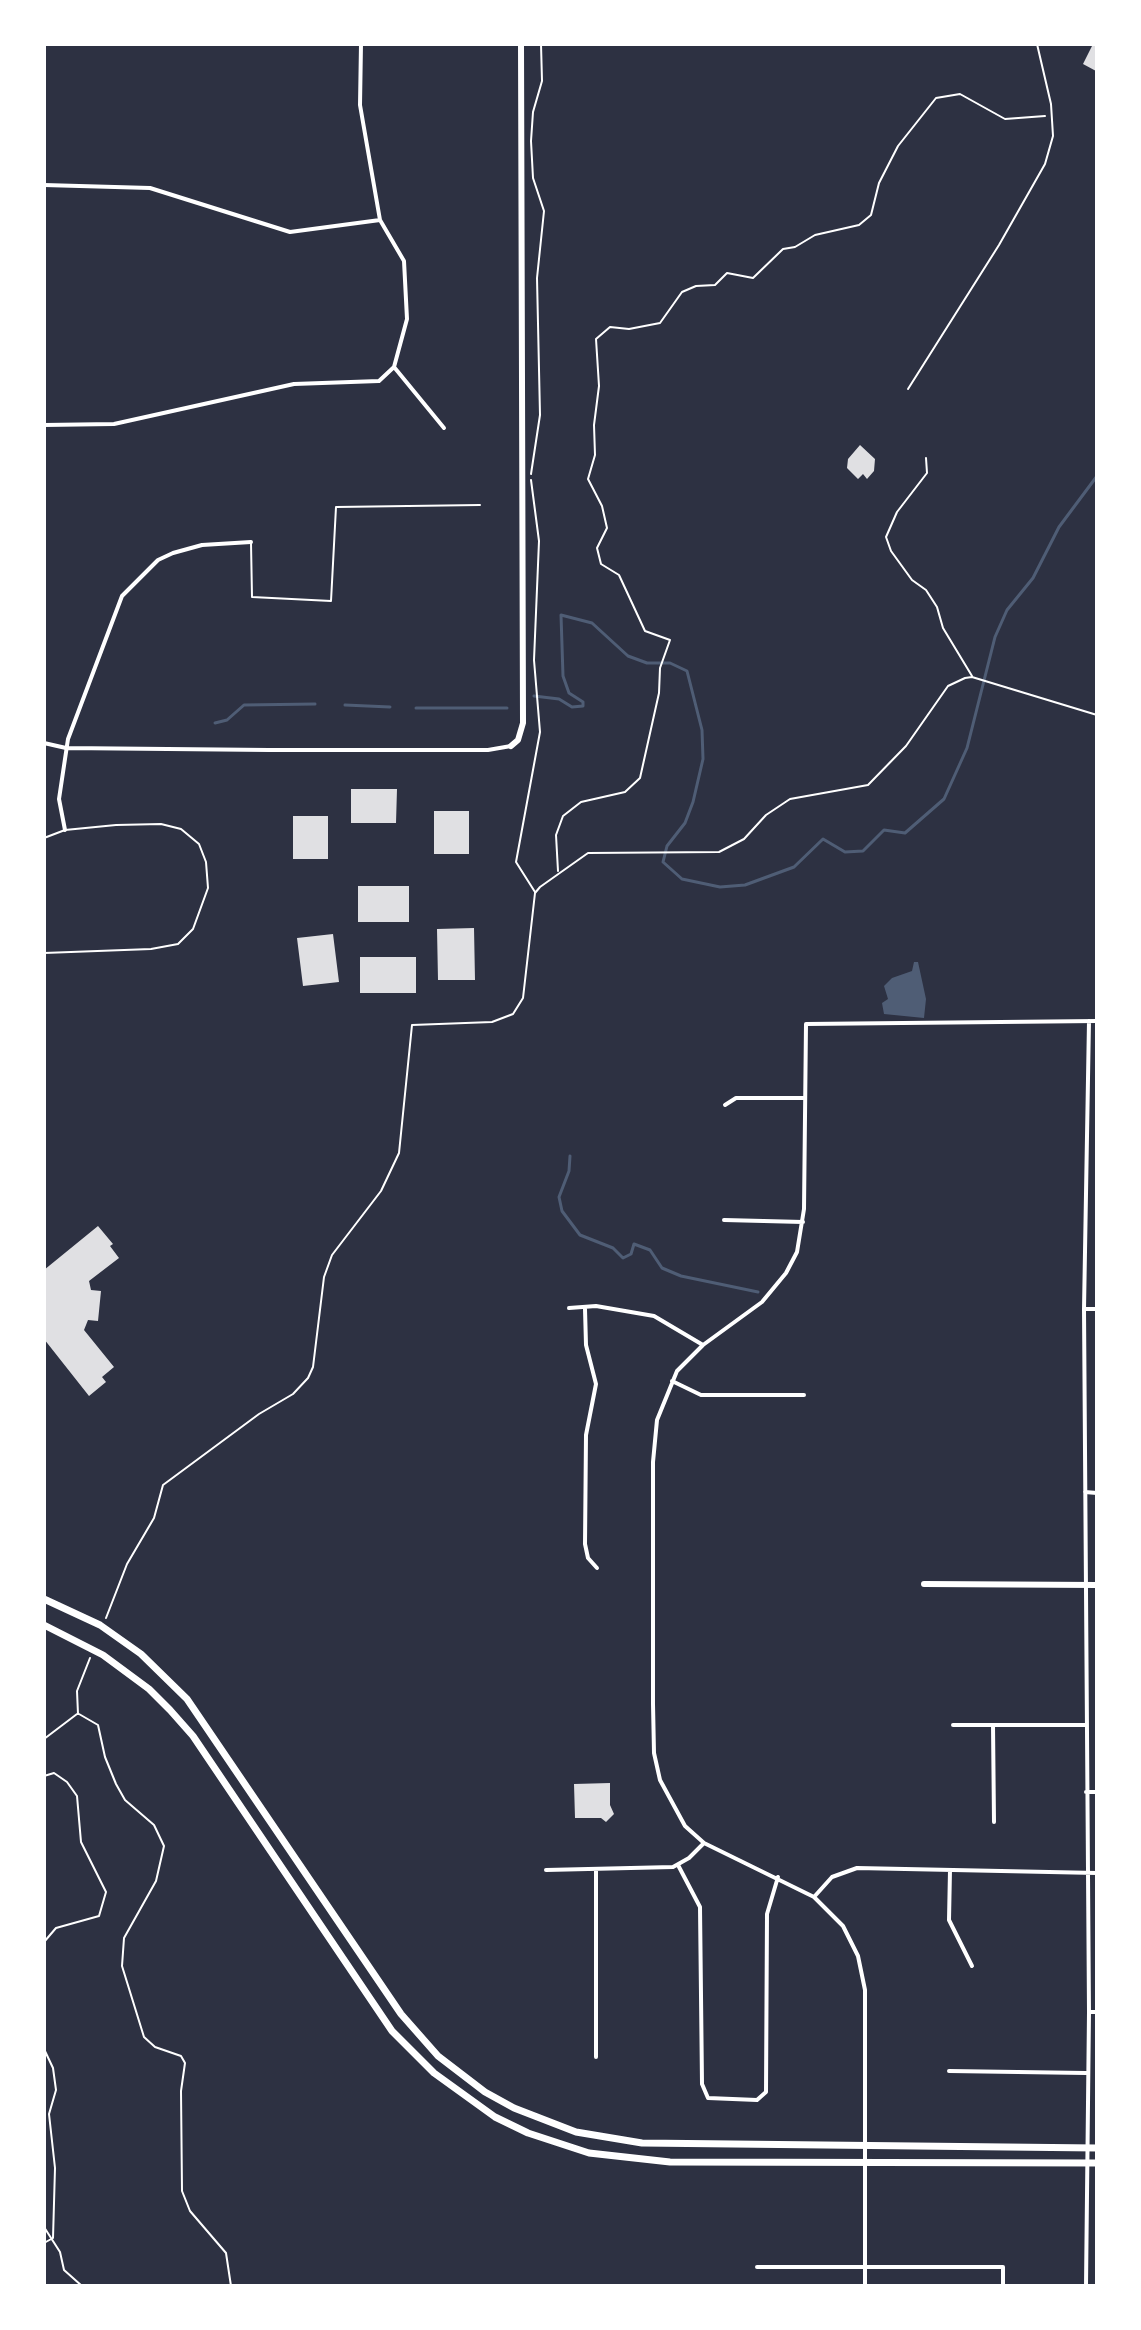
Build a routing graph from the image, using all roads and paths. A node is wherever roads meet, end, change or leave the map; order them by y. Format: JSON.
{"nodes":[{"id":1,"x":361,"y":44,"type":"edge"},
{"id":2,"x":521,"y":44,"type":"edge"},
{"id":3,"x":541,"y":44,"type":"edge"},
{"id":4,"x":1037,"y":44,"type":"edge"},
{"id":5,"x":1052,"y":115,"type":"junction"},
{"id":6,"x":44,"y":185,"type":"edge"},
{"id":7,"x":380,"y":220,"type":"junction"},
{"id":8,"x":394,"y":367,"type":"junction"},
{"id":9,"x":908,"y":389,"type":"dead end"},
{"id":10,"x":44,"y":425,"type":"edge"},
{"id":11,"x":444,"y":428,"type":"dead end"},
{"id":12,"x":926,"y":458,"type":"dead end"},
{"id":13,"x":480,"y":505,"type":"dead end"},
{"id":14,"x":251,"y":542,"type":"joint"},
{"id":15,"x":972,"y":677,"type":"junction"},
{"id":16,"x":1097,"y":715,"type":"edge"},
{"id":17,"x":44,"y":743,"type":"edge"},
{"id":18,"x":511,"y":746,"type":"joint"},
{"id":19,"x":66,"y":748,"type":"junction"},
{"id":20,"x":65,"y":830,"type":"junction"},
{"id":21,"x":44,"y":838,"type":"edge"},
{"id":22,"x":558,"y":872,"type":"junction"},
{"id":23,"x":535,"y":893,"type":"junction"},
{"id":24,"x":44,"y":953,"type":"edge"},
{"id":25,"x":1089,"y":1021,"type":"junction"},
{"id":26,"x":1097,"y":1021,"type":"edge"},
{"id":27,"x":804,"y":1098,"type":"junction"},
{"id":28,"x":725,"y":1105,"type":"dead end"},
{"id":29,"x":724,"y":1220,"type":"dead end"},
{"id":30,"x":803,"y":1222,"type":"junction"},
{"id":31,"x":569,"y":1308,"type":"dead end"},
{"id":32,"x":585,"y":1309,"type":"junction"},
{"id":33,"x":1084,"y":1309,"type":"junction"},
{"id":34,"x":1097,"y":1309,"type":"edge"},
{"id":35,"x":703,"y":1345,"type":"junction"},
{"id":36,"x":672,"y":1381,"type":"junction"},
{"id":37,"x":804,"y":1395,"type":"dead end"},
{"id":38,"x":1085,"y":1492,"type":"junction"},
{"id":39,"x":1097,"y":1493,"type":"edge"},
{"id":40,"x":597,"y":1568,"type":"dead end"},
{"id":41,"x":119,"y":1584,"type":"dead end"},
{"id":42,"x":924,"y":1584,"type":"dead end"},
{"id":43,"x":1086,"y":1585,"type":"junction"},
{"id":44,"x":1097,"y":1585,"type":"edge"},
{"id":45,"x":44,"y":1599,"type":"edge"},
{"id":46,"x":44,"y":1625,"type":"edge"},
{"id":47,"x":80,"y":1681,"type":"dead end"},
{"id":48,"x":78,"y":1714,"type":"junction"},
{"id":49,"x":953,"y":1725,"type":"dead end"},
{"id":50,"x":993,"y":1725,"type":"junction"},
{"id":51,"x":1085,"y":1725,"type":"junction"},
{"id":52,"x":44,"y":1739,"type":"edge"},
{"id":53,"x":44,"y":1776,"type":"edge"},
{"id":54,"x":1086,"y":1792,"type":"junction"},
{"id":55,"x":1097,"y":1792,"type":"edge"},
{"id":56,"x":994,"y":1822,"type":"dead end"},
{"id":57,"x":704,"y":1843,"type":"junction"},
{"id":58,"x":678,"y":1865,"type":"junction"},
{"id":59,"x":546,"y":1870,"type":"dead end"},
{"id":60,"x":950,"y":1870,"type":"junction"},
{"id":61,"x":596,"y":1871,"type":"junction"},
{"id":62,"x":1086,"y":1873,"type":"junction"},
{"id":63,"x":1097,"y":1873,"type":"edge"},
{"id":64,"x":779,"y":1877,"type":"junction"},
{"id":65,"x":814,"y":1897,"type":"junction"},
{"id":66,"x":44,"y":1942,"type":"edge"},
{"id":67,"x":972,"y":1966,"type":"dead end"},
{"id":68,"x":1089,"y":2012,"type":"junction"},
{"id":69,"x":1097,"y":2012,"type":"edge"},
{"id":70,"x":44,"y":2049,"type":"edge"},
{"id":71,"x":596,"y":2057,"type":"dead end"},
{"id":72,"x":949,"y":2071,"type":"dead end"},
{"id":73,"x":1086,"y":2073,"type":"junction"},
{"id":74,"x":866,"y":2147,"type":"junction"},
{"id":75,"x":1097,"y":2148,"type":"edge"},
{"id":76,"x":1086,"y":2149,"type":"junction"},
{"id":77,"x":866,"y":2163,"type":"junction"},
{"id":78,"x":1086,"y":2163,"type":"junction"},
{"id":79,"x":1097,"y":2163,"type":"edge"},
{"id":80,"x":44,"y":2227,"type":"edge"},
{"id":81,"x":53,"y":2238,"type":"junction"},
{"id":82,"x":44,"y":2243,"type":"edge"},
{"id":83,"x":757,"y":2267,"type":"dead end"},
{"id":84,"x":866,"y":2267,"type":"junction"},
{"id":85,"x":82,"y":2286,"type":"edge"},
{"id":86,"x":231,"y":2286,"type":"edge"},
{"id":87,"x":865,"y":2286,"type":"edge"},
{"id":88,"x":1003,"y":2286,"type":"edge"},
{"id":89,"x":1086,"y":2286,"type":"edge"}],
"edges":[{"from":1,"to":7,"type":"street"},
{"from":2,"to":18,"type":"street"},
{"from":3,"to":23,"type":"path"},
{"from":4,"to":5,"type":"lane"},
{"from":5,"to":9,"type":"lane"},
{"from":5,"to":22,"type":"path"},
{"from":6,"to":7,"type":"street"},
{"from":7,"to":8,"type":"street"},
{"from":8,"to":10,"type":"street"},
{"from":8,"to":11,"type":"street"},
{"from":12,"to":15,"type":"path"},
{"from":13,"to":14,"type":"lane"},
{"from":14,"to":19,"type":"street"},
{"from":15,"to":16,"type":"path"},
{"from":15,"to":22,"type":"path"},
{"from":17,"to":19,"type":"street"},
{"from":18,"to":19,"type":"street"},
{"from":19,"to":20,"type":"street"},
{"from":20,"to":21,"type":"lane"},
{"from":20,"to":24,"type":"lane"},
{"from":22,"to":23,"type":"path"},
{"from":23,"to":41,"type":"path"},
{"from":25,"to":26,"type":"street"},
{"from":25,"to":27,"type":"street"},
{"from":25,"to":33,"type":"street"},
{"from":27,"to":28,"type":"street"},
{"from":27,"to":30,"type":"street"},
{"from":29,"to":30,"type":"street"},
{"from":30,"to":35,"type":"street"},
{"from":31,"to":32,"type":"street"},
{"from":32,"to":35,"type":"street"},
{"from":32,"to":40,"type":"street"},
{"from":33,"to":34,"type":"street"},
{"from":33,"to":38,"type":"street"},
{"from":35,"to":36,"type":"street"},
{"from":36,"to":37,"type":"street"},
{"from":36,"to":57,"type":"street"},
{"from":38,"to":39,"type":"street"},
{"from":38,"to":43,"type":"street"},
{"from":42,"to":43,"type":"street"},
{"from":43,"to":44,"type":"street"},
{"from":43,"to":51,"type":"street"},
{"from":45,"to":74,"type":"main road"},
{"from":46,"to":77,"type":"main road"},
{"from":47,"to":48,"type":"path"},
{"from":48,"to":52,"type":"path"},
{"from":48,"to":86,"type":"path"},
{"from":49,"to":50,"type":"street"},
{"from":50,"to":51,"type":"street"},
{"from":50,"to":56,"type":"street"},
{"from":51,"to":54,"type":"street"},
{"from":53,"to":66,"type":"path"},
{"from":54,"to":55,"type":"street"},
{"from":54,"to":62,"type":"street"},
{"from":57,"to":58,"type":"street"},
{"from":57,"to":64,"type":"street"},
{"from":58,"to":61,"type":"street"},
{"from":58,"to":64,"type":"street"},
{"from":59,"to":61,"type":"street"},
{"from":60,"to":62,"type":"street"},
{"from":60,"to":65,"type":"street"},
{"from":60,"to":67,"type":"street"},
{"from":61,"to":71,"type":"street"},
{"from":62,"to":63,"type":"street"},
{"from":62,"to":68,"type":"street"},
{"from":64,"to":65,"type":"street"},
{"from":65,"to":74,"type":"street"},
{"from":68,"to":69,"type":"street"},
{"from":68,"to":73,"type":"street"},
{"from":70,"to":81,"type":"path"},
{"from":72,"to":73,"type":"street"},
{"from":73,"to":76,"type":"street"},
{"from":74,"to":76,"type":"main road"},
{"from":74,"to":77,"type":"street"},
{"from":75,"to":76,"type":"main road"},
{"from":76,"to":78,"type":"street"},
{"from":77,"to":78,"type":"main road"},
{"from":77,"to":84,"type":"street"},
{"from":78,"to":79,"type":"main road"},
{"from":78,"to":89,"type":"street"},
{"from":80,"to":81,"type":"path"},
{"from":81,"to":82,"type":"path"},
{"from":81,"to":85,"type":"path"},
{"from":83,"to":84,"type":"street"},
{"from":84,"to":87,"type":"street"},
{"from":84,"to":88,"type":"street"}]}
